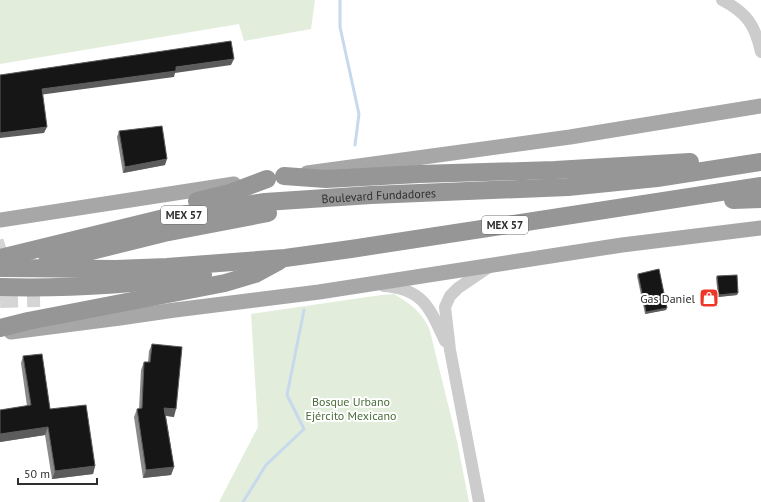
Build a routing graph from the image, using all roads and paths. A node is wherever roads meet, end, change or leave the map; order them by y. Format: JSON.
{"nodes":[{"id":1,"x":722,"y":0,"type":"edge"},
{"id":2,"x":761,"y":52,"type":"edge"},
{"id":3,"x":761,"y":106,"type":"edge"},
{"id":4,"x":761,"y":158,"type":"edge"},
{"id":5,"x":761,"y":162,"type":"edge"},
{"id":6,"x":284,"y":176,"type":"joint"},
{"id":7,"x":370,"y":179,"type":"junction"},
{"id":8,"x":266,"y":180,"type":"junction"},
{"id":9,"x":761,"y":186,"type":"edge"},
{"id":10,"x":761,"y":199,"type":"edge"},
{"id":11,"x":660,"y":201,"type":"junction"},
{"id":12,"x":0,"y":220,"type":"edge"},
{"id":13,"x":761,"y":228,"type":"edge"},
{"id":14,"x":3,"y":252,"type":"edge"},
{"id":15,"x":285,"y":258,"type":"junction"},
{"id":16,"x":490,"y":266,"type":"junction"},
{"id":17,"x":0,"y":268,"type":"edge"},
{"id":18,"x":248,"y":270,"type":"junction"},
{"id":19,"x":0,"y":276,"type":"edge"},
{"id":20,"x":366,"y":285,"type":"junction"},
{"id":21,"x":0,"y":287,"type":"edge"},
{"id":22,"x":40,"y":298,"type":"tunnel mouth"},
{"id":23,"x":0,"y":328,"type":"edge"},
{"id":24,"x":0,"y":333,"type":"edge"},
{"id":25,"x":450,"y":350,"type":"junction"},
{"id":26,"x":478,"y":502,"type":"edge"}],
"edges":[{"from":1,"to":2,"type":"street"},
{"from":3,"to":7,"type":"main road"},
{"from":4,"to":7,"type":"highway"},
{"from":5,"to":7,"type":"highway","name":"Boulevard Fundadores","number":"MEX 57"},
{"from":6,"to":7,"type":"highway"},
{"from":6,"to":8,"type":"main road"},
{"from":7,"to":14,"type":"highway","name":"Boulevard Fundadores","number":"MEX 57"},
{"from":7,"to":19,"type":"highway"},
{"from":8,"to":12,"type":"main road"},
{"from":8,"to":14,"type":"highway"},
{"from":9,"to":11,"type":"highway","number":"MEX 57"},
{"from":10,"to":11,"type":"highway"},
{"from":11,"to":15,"type":"highway","number":"MEX 57"},
{"from":13,"to":16,"type":"main road"},
{"from":15,"to":17,"type":"highway","number":"MEX 57"},
{"from":15,"to":18,"type":"highway"},
{"from":15,"to":23,"type":"highway"},
{"from":16,"to":20,"type":"main road"},
{"from":16,"to":25,"type":"street"},
{"from":18,"to":21,"type":"highway"},
{"from":18,"to":22,"type":"highway"},
{"from":20,"to":24,"type":"main road"},
{"from":20,"to":25,"type":"street"},
{"from":25,"to":26,"type":"street"}]}
